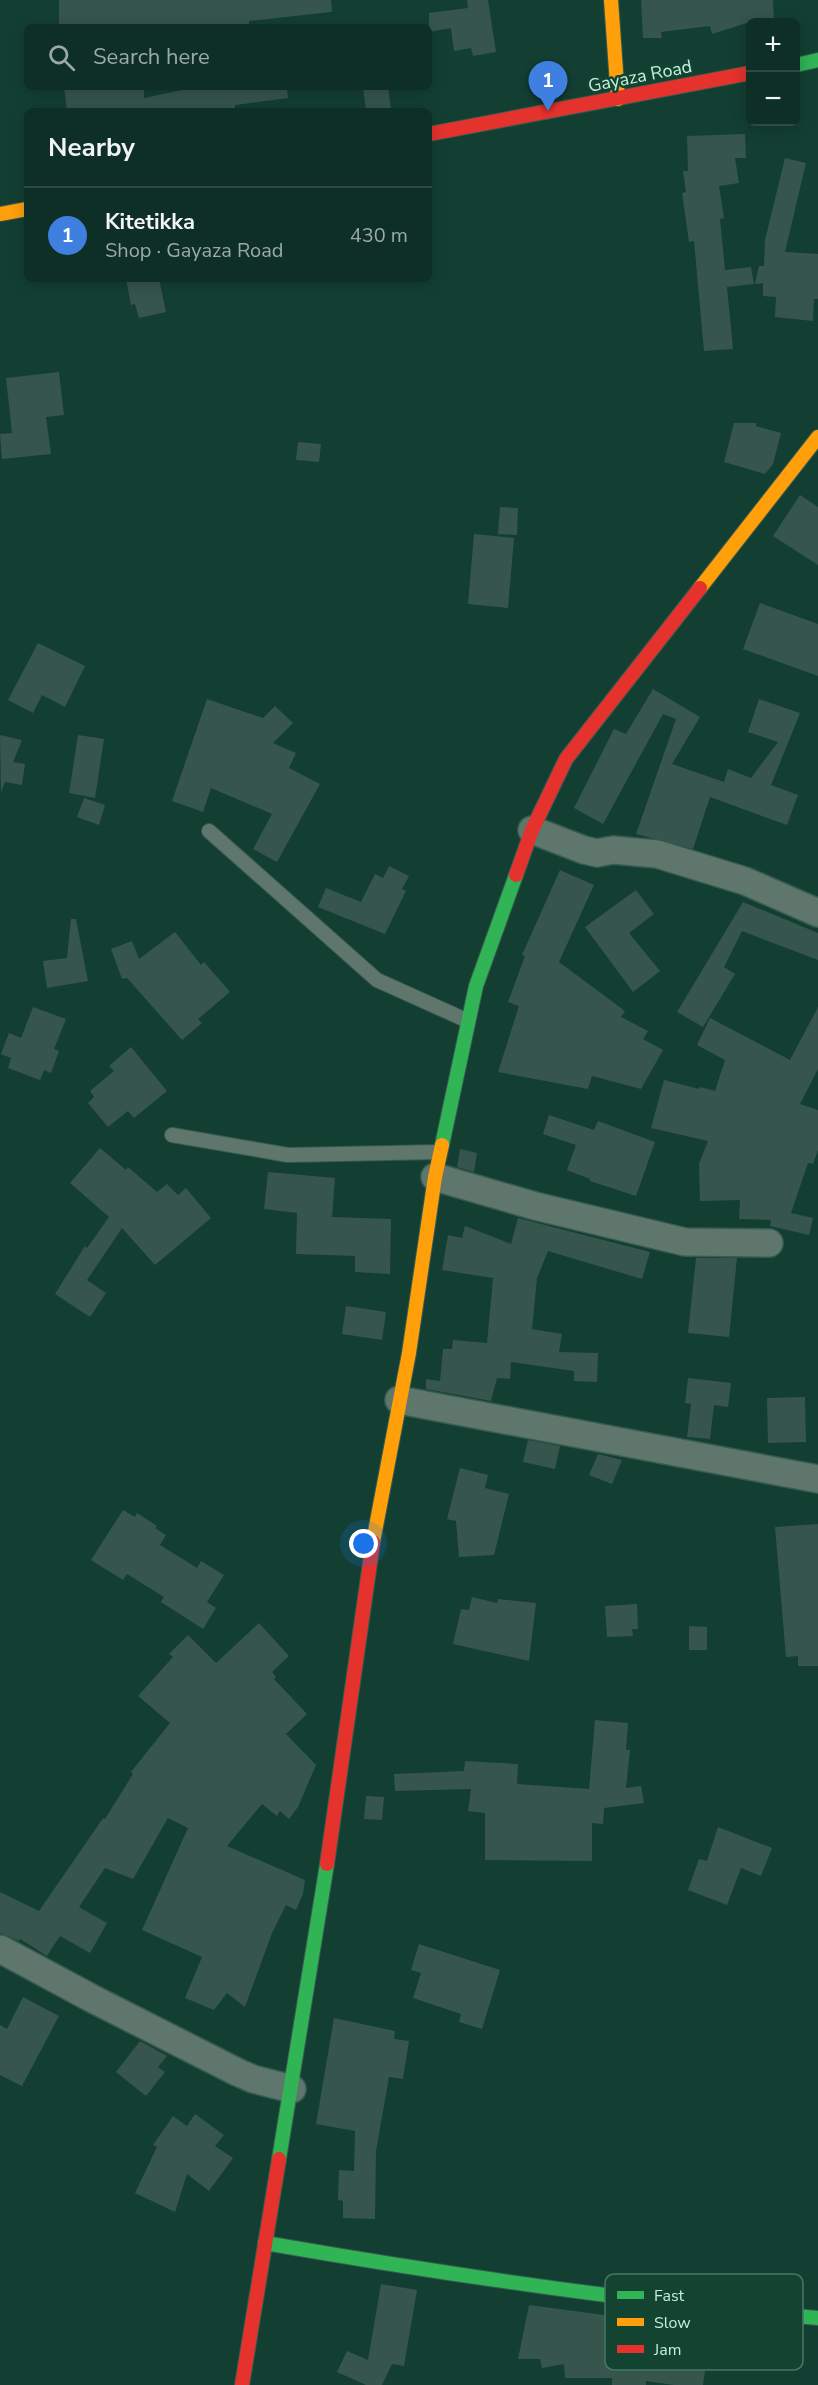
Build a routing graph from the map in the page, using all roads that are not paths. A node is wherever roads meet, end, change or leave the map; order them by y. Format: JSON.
{"nodes":[{"id":1,"x":611,"y":0,"type":"edge"},
{"id":2,"x":818,"y":60,"type":"edge"},
{"id":3,"x":800,"y":64,"type":"edge"},
{"id":4,"x":746,"y":74,"type":"edge"},
{"id":5,"x":618,"y":99,"type":"junction"},
{"id":6,"x":432,"y":133,"type":"edge"},
{"id":7,"x":24,"y":209,"type":"edge"},
{"id":8,"x":0,"y":214,"type":"edge"},
{"id":9,"x":818,"y":437,"type":"edge"},
{"id":10,"x":532,"y":830,"type":"junction"},
{"id":11,"x":209,"y":831,"type":"dead end"},
{"id":12,"x":818,"y":913,"type":"edge"},
{"id":13,"x":468,"y":1021,"type":"junction"},
{"id":14,"x":172,"y":1135,"type":"dead end"},
{"id":15,"x":437,"y":1164,"type":"junction"},
{"id":16,"x":769,"y":1243,"type":"dead end"},
{"id":17,"x":399,"y":1400,"type":"junction"},
{"id":18,"x":818,"y":1479,"type":"edge"},
{"id":19,"x":0,"y":1948,"type":"edge"},
{"id":20,"x":292,"y":2089,"type":"junction"},
{"id":21,"x":265,"y":2243,"type":"junction"},
{"id":22,"x":605,"y":2297,"type":"edge"},
{"id":23,"x":803,"y":2317,"type":"edge"},
{"id":24,"x":818,"y":2318,"type":"edge"},
{"id":25,"x":242,"y":2385,"type":"edge"}],
"edges":[{"from":1,"to":5,"type":"street"},
{"from":2,"to":3,"type":"street"},
{"from":4,"to":5,"type":"street","name":"Gayaza Road"},
{"from":5,"to":6,"type":"street","name":"Gayaza Road"},
{"from":7,"to":8,"type":"street"},
{"from":9,"to":10,"type":"street"},
{"from":10,"to":12,"type":"street"},
{"from":10,"to":13,"type":"street"},
{"from":11,"to":13,"type":"lane"},
{"from":13,"to":15,"type":"street"},
{"from":14,"to":15,"type":"lane"},
{"from":15,"to":16,"type":"street"},
{"from":15,"to":17,"type":"street"},
{"from":17,"to":18,"type":"street"},
{"from":17,"to":20,"type":"street"},
{"from":19,"to":20,"type":"street"},
{"from":20,"to":21,"type":"street"},
{"from":21,"to":22,"type":"street"},
{"from":21,"to":25,"type":"street"},
{"from":23,"to":24,"type":"street"}]}
